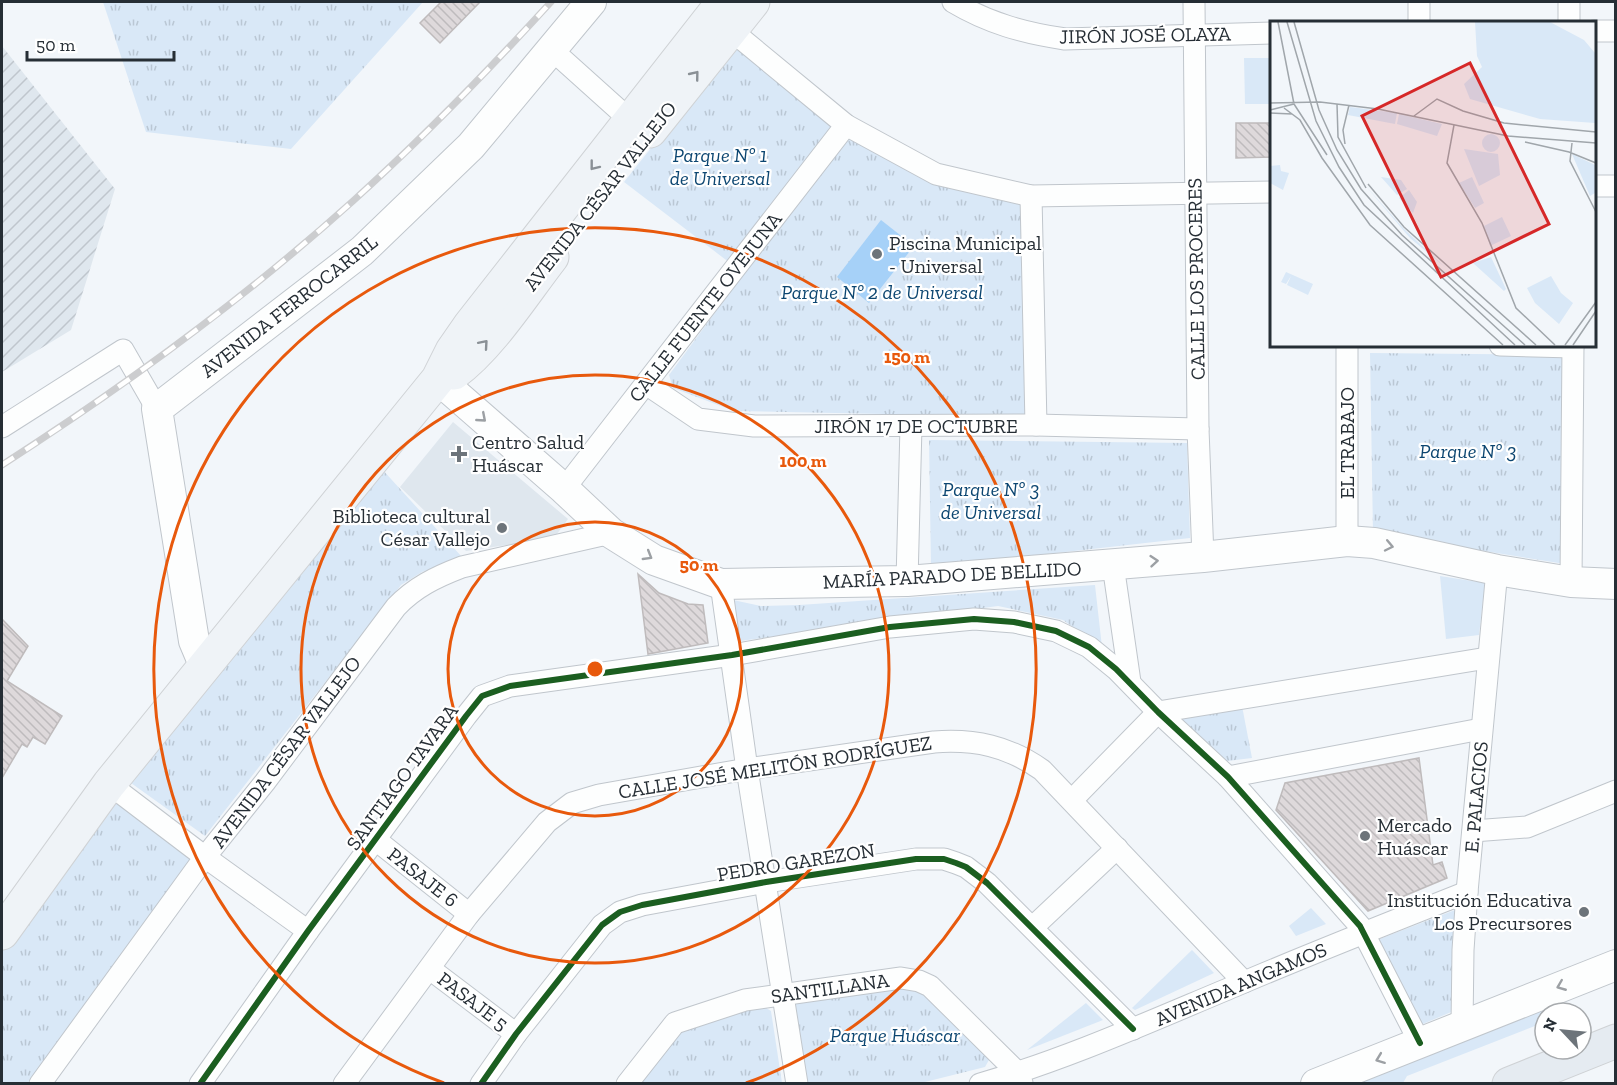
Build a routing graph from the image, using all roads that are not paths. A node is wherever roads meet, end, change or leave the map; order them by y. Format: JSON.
{"nodes":[{"id":1,"x":591,"y":2,"type":"edge"},
{"id":2,"x":753,"y":2,"type":"edge"},
{"id":3,"x":953,"y":2,"type":"edge"},
{"id":4,"x":1194,"y":2,"type":"edge"},
{"id":5,"x":1419,"y":2,"type":"edge"},
{"id":6,"x":1569,"y":2,"type":"edge"},
{"id":7,"x":722,"y":15,"type":"edge"},
{"id":8,"x":1419,"y":21,"type":"edge"},
{"id":9,"x":1569,"y":21,"type":"edge"},
{"id":10,"x":1596,"y":31,"type":"edge"},
{"id":11,"x":1616,"y":31,"type":"edge"},
{"id":12,"x":1270,"y":33,"type":"edge"},
{"id":13,"x":1195,"y":34,"type":"junction"},
{"id":14,"x":551,"y":49,"type":"junction"},
{"id":15,"x":630,"y":120,"type":"junction"},
{"id":16,"x":846,"y":125,"type":"junction"},
{"id":17,"x":1596,"y":186,"type":"edge"},
{"id":18,"x":1616,"y":186,"type":"edge"},
{"id":19,"x":1270,"y":192,"type":"edge"},
{"id":20,"x":1195,"y":193,"type":"junction"},
{"id":21,"x":1031,"y":196,"type":"junction"},
{"id":22,"x":1347,"y":346,"type":"edge"},
{"id":23,"x":1573,"y":346,"type":"edge"},
{"id":24,"x":438,"y":380,"type":"junction"},
{"id":25,"x":646,"y":384,"type":"junction"},
{"id":26,"x":157,"y":409,"type":"junction"},
{"id":27,"x":1036,"y":425,"type":"junction"},
{"id":28,"x":911,"y":426,"type":"junction"},
{"id":29,"x":2,"y":427,"type":"edge"},
{"id":30,"x":1198,"y":429,"type":"junction"},
{"id":31,"x":564,"y":489,"type":"junction"},
{"id":32,"x":611,"y":533,"type":"junction"},
{"id":33,"x":1347,"y":541,"type":"junction"},
{"id":34,"x":1203,"y":557,"type":"junction"},
{"id":35,"x":1113,"y":564,"type":"junction"},
{"id":36,"x":1497,"y":570,"type":"junction"},
{"id":37,"x":907,"y":581,"type":"junction"},
{"id":38,"x":1571,"y":582,"type":"junction"},
{"id":39,"x":721,"y":584,"type":"junction"},
{"id":40,"x":1616,"y":584,"type":"edge"},
{"id":41,"x":732,"y":655,"type":"junction"},
{"id":42,"x":1487,"y":658,"type":"junction"},
{"id":43,"x":205,"y":667,"type":"junction"},
{"id":44,"x":1130,"y":682,"type":"junction"},
{"id":45,"x":1158,"y":712,"type":"junction"},
{"id":46,"x":1482,"y":729,"type":"junction"},
{"id":47,"x":747,"y":769,"type":"junction"},
{"id":48,"x":1228,"y":777,"type":"junction"},
{"id":49,"x":110,"y":784,"type":"junction"},
{"id":50,"x":1616,"y":791,"type":"edge"},
{"id":51,"x":1072,"y":800,"type":"junction"},
{"id":52,"x":1473,"y":831,"type":"junction"},
{"id":53,"x":376,"y":840,"type":"junction"},
{"id":54,"x":1117,"y":848,"type":"junction"},
{"id":55,"x":205,"y":857,"type":"junction"},
{"id":56,"x":766,"y":882,"type":"junction"},
{"id":57,"x":1467,"y":892,"type":"junction"},
{"id":58,"x":470,"y":914,"type":"junction"},
{"id":59,"x":1033,"y":927,"type":"junction"},
{"id":60,"x":308,"y":931,"type":"junction"},
{"id":61,"x":2,"y":933,"type":"edge"},
{"id":62,"x":1364,"y":933,"type":"junction"},
{"id":63,"x":1616,"y":964,"type":"edge"},
{"id":64,"x":430,"y":969,"type":"junction"},
{"id":65,"x":1244,"y":982,"type":"junction"},
{"id":66,"x":783,"y":996,"type":"junction"},
{"id":67,"x":1462,"y":1026,"type":"junction"},
{"id":68,"x":1133,"y":1029,"type":"junction"},
{"id":69,"x":516,"y":1034,"type":"junction"},
{"id":70,"x":1616,"y":1041,"type":"edge"},
{"id":71,"x":1420,"y":1043,"type":"junction"},
{"id":72,"x":1020,"y":1078,"type":"edge"},
{"id":73,"x":205,"y":1082,"type":"edge"},
{"id":74,"x":40,"y":1083,"type":"edge"},
{"id":75,"x":344,"y":1083,"type":"edge"},
{"id":76,"x":481,"y":1083,"type":"edge"},
{"id":77,"x":627,"y":1083,"type":"edge"},
{"id":78,"x":797,"y":1083,"type":"edge"},
{"id":79,"x":980,"y":1083,"type":"edge"},
{"id":80,"x":1316,"y":1083,"type":"edge"},
{"id":81,"x":1509,"y":1083,"type":"edge"}],
"edges":[{"from":1,"to":14,"type":"street","name":"AVENIDA FERROCARRIL"},
{"from":2,"to":7,"type":"main road","name":"AVENIDA CÉSAR VALLEJO"},
{"from":3,"to":13,"type":"street","name":"JIRÓN JOSÉ OLAYA"},
{"from":4,"to":13,"type":"street","name":"CALLE LOS PROCERES"},
{"from":5,"to":8,"type":"street"},
{"from":6,"to":9,"type":"street"},
{"from":7,"to":15,"type":"main road","name":"AVENIDA CÉSAR VALLEJO"},
{"from":7,"to":16,"type":"street"},
{"from":24,"to":7,"type":"main road","name":"AVENIDA CÉSAR VALLEJO","one_way":true},
{"from":10,"to":11,"type":"street"},
{"from":12,"to":13,"type":"street","name":"JIRÓN JOSÉ OLAYA"},
{"from":13,"to":20,"type":"street","name":"CALLE LOS PROCERES"},
{"from":14,"to":15,"type":"street"},
{"from":14,"to":26,"type":"street","name":"AVENIDA FERROCARRIL"},
{"from":15,"to":24,"type":"main road","name":"AVENIDA CÉSAR VALLEJO","one_way":true},
{"from":16,"to":21,"type":"street"},
{"from":16,"to":25,"type":"street","name":"CALLE FUENTE OVEJUNA"},
{"from":17,"to":18,"type":"street"},
{"from":19,"to":20,"type":"street"},
{"from":20,"to":21,"type":"street"},
{"from":20,"to":30,"type":"street","name":"CALLE LOS PROCERES"},
{"from":21,"to":27,"type":"street"},
{"from":22,"to":33,"type":"street","name":"EL TRABAJO"},
{"from":23,"to":38,"type":"street"},
{"from":24,"to":31,"type":"street","name":"MARÍA PARADO DE BELLIDO","one_way":true},
{"from":24,"to":43,"type":"main road","name":"AVENIDA CÉSAR VALLEJO"},
{"from":25,"to":28,"type":"street","name":"JIRÓN 17 DE OCTUBRE"},
{"from":25,"to":31,"type":"street","name":"CALLE FUENTE OVEJUNA"},
{"from":26,"to":29,"type":"street"},
{"from":26,"to":43,"type":"street"},
{"from":27,"to":28,"type":"street","name":"JIRÓN 17 DE OCTUBRE"},
{"from":27,"to":30,"type":"street","name":"JIRÓN 17 DE OCTUBRE"},
{"from":28,"to":37,"type":"street"},
{"from":30,"to":34,"type":"street","name":"CALLE LOS PROCERES"},
{"from":31,"to":32,"type":"street","name":"MARÍA PARADO DE BELLIDO"},
{"from":32,"to":39,"type":"street","name":"MARÍA PARADO DE BELLIDO","one_way":true},
{"from":32,"to":55,"type":"street","name":"AVENIDA CÉSAR VALLEJO"},
{"from":33,"to":34,"type":"street","name":"MARÍA PARADO DE BELLIDO"},
{"from":33,"to":36,"type":"street","name":"MARÍA PARADO DE BELLIDO","one_way":true},
{"from":35,"to":34,"type":"street","name":"MARÍA PARADO DE BELLIDO","one_way":true},
{"from":35,"to":37,"type":"street","name":"MARÍA PARADO DE BELLIDO"},
{"from":35,"to":44,"type":"street"},
{"from":36,"to":38,"type":"street","name":"MARÍA PARADO DE BELLIDO"},
{"from":36,"to":42,"type":"street","name":"E. PALACIOS"},
{"from":37,"to":39,"type":"street","name":"MARÍA PARADO DE BELLIDO"},
{"from":38,"to":40,"type":"street","name":"MARÍA PARADO DE BELLIDO"},
{"from":39,"to":41,"type":"street"},
{"from":41,"to":44,"type":"street","name":"SANTIAGO TAVARA"},
{"from":41,"to":47,"type":"street"},
{"from":41,"to":53,"type":"street","name":"SANTIAGO TAVARA"},
{"from":42,"to":45,"type":"street"},
{"from":42,"to":46,"type":"street","name":"E. PALACIOS"},
{"from":43,"to":49,"type":"main road","name":"AVENIDA CÉSAR VALLEJO"},
{"from":44,"to":45,"type":"street","name":"SANTIAGO TAVARA"},
{"from":45,"to":48,"type":"street","name":"SANTIAGO TAVARA"},
{"from":45,"to":51,"type":"street"},
{"from":46,"to":48,"type":"street"},
{"from":46,"to":52,"type":"street","name":"E. PALACIOS"},
{"from":47,"to":51,"type":"street","name":"CALLE JOSÉ MELITÓN RODRÍGUEZ"},
{"from":47,"to":56,"type":"street"},
{"from":47,"to":58,"type":"street","name":"CALLE JOSÉ MELITÓN RODRÍGUEZ"},
{"from":48,"to":62,"type":"street","name":"SANTIAGO TAVARA"},
{"from":49,"to":55,"type":"street"},
{"from":49,"to":61,"type":"main road","name":"AVENIDA CÉSAR VALLEJO"},
{"from":50,"to":52,"type":"street"},
{"from":51,"to":54,"type":"street","name":"CALLE JOSÉ MELITÓN RODRÍGUEZ"},
{"from":52,"to":57,"type":"street","name":"E. PALACIOS"},
{"from":53,"to":58,"type":"street","name":"PASAJE 6"},
{"from":53,"to":60,"type":"street","name":"SANTIAGO TAVARA"},
{"from":54,"to":59,"type":"street"},
{"from":54,"to":65,"type":"street","name":"CALLE JOSÉ MELITÓN RODRÍGUEZ"},
{"from":55,"to":60,"type":"street"},
{"from":55,"to":74,"type":"street","name":"AVENIDA CÉSAR VALLEJO"},
{"from":56,"to":59,"type":"street","name":"PEDRO GAREZON"},
{"from":56,"to":66,"type":"street"},
{"from":56,"to":69,"type":"street","name":"PEDRO GAREZON"},
{"from":57,"to":62,"type":"street","name":"AVENIDA ANGAMOS"},
{"from":57,"to":67,"type":"street","name":"E. PALACIOS"},
{"from":58,"to":64,"type":"street","name":"CALLE JOSÉ MELITÓN RODRÍGUEZ"},
{"from":59,"to":68,"type":"street","name":"PEDRO GAREZON"},
{"from":60,"to":73,"type":"street","name":"SANTIAGO TAVARA"},
{"from":62,"to":65,"type":"street","name":"AVENIDA ANGAMOS"},
{"from":62,"to":71,"type":"street","name":"SANTIAGO TAVARA"},
{"from":63,"to":67,"type":"street","one_way":true},
{"from":64,"to":69,"type":"street","name":"PASAJE 5"},
{"from":64,"to":75,"type":"street","name":"CALLE JOSÉ MELITÓN RODRÍGUEZ"},
{"from":65,"to":68,"type":"street","name":"AVENIDA ANGAMOS"},
{"from":66,"to":72,"type":"street","name":"SANTILLANA"},
{"from":66,"to":77,"type":"street","name":"SANTILLANA"},
{"from":66,"to":78,"type":"street"},
{"from":67,"to":71,"type":"street"},
{"from":68,"to":72,"type":"street","name":"AVENIDA ANGAMOS"},
{"from":69,"to":76,"type":"street","name":"PEDRO GAREZON"},
{"from":70,"to":81,"type":"highway"},
{"from":71,"to":80,"type":"street","one_way":true},
{"from":72,"to":79,"type":"street","name":"AVENIDA ANGAMOS"}]}
